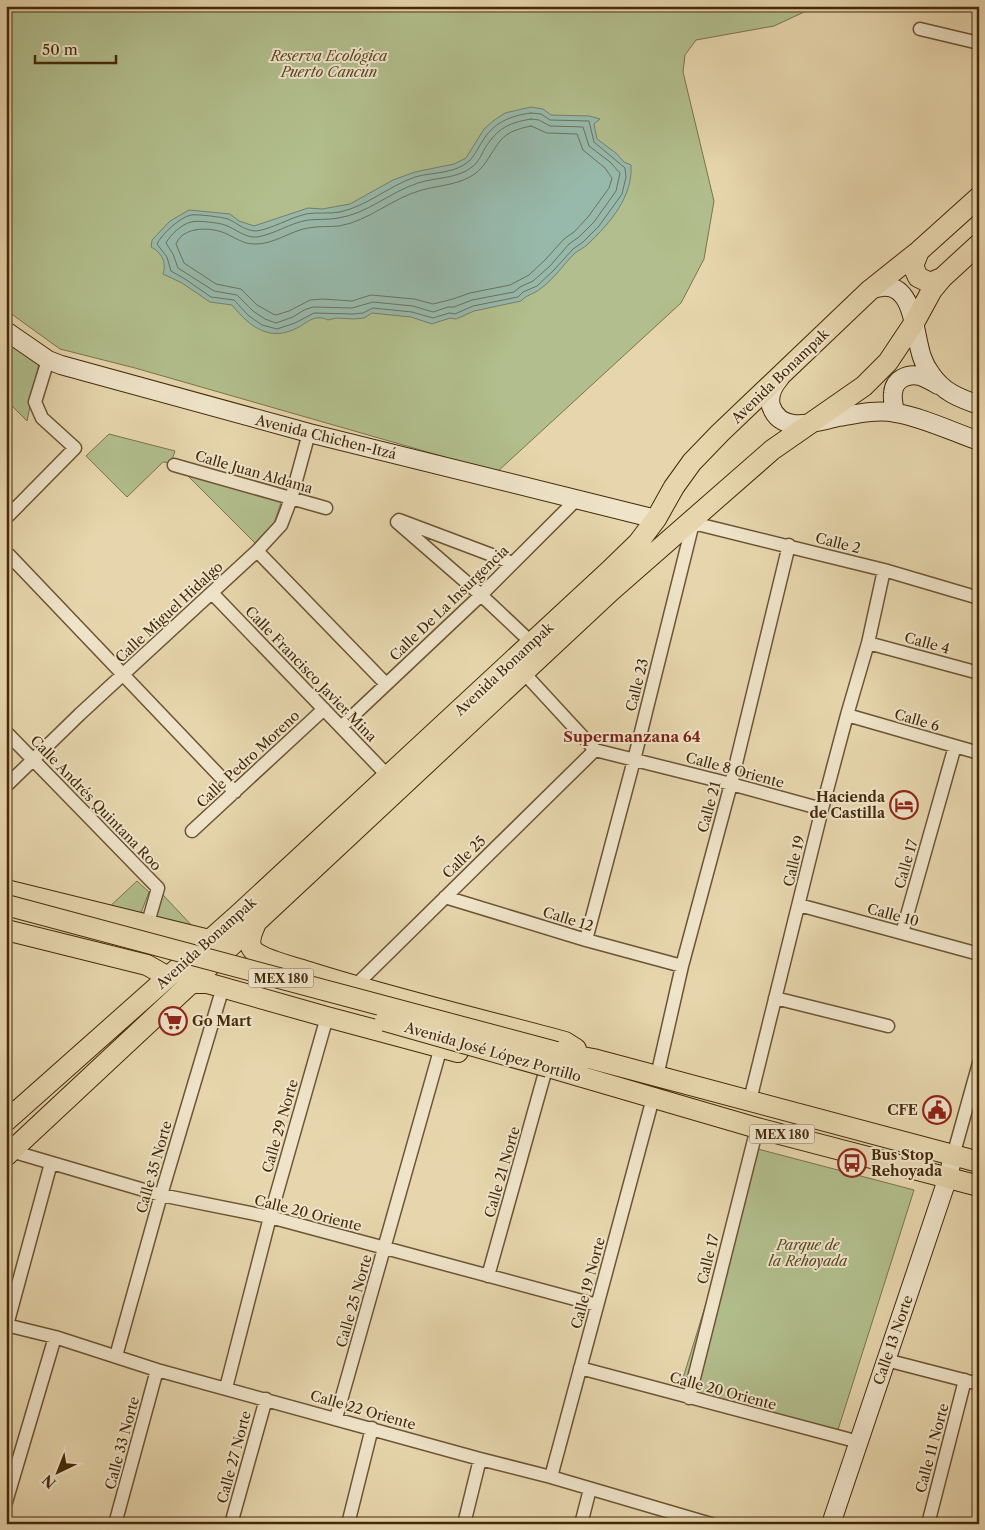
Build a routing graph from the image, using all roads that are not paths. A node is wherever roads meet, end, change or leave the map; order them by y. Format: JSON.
{"nodes":[{"id":1,"x":920,"y":29,"type":"dead end"},
{"id":2,"x":979,"y":43,"type":"edge"},
{"id":3,"x":979,"y":197,"type":"edge"},
{"id":4,"x":979,"y":244,"type":"edge"},
{"id":5,"x":919,"y":251,"type":"junction"},
{"id":6,"x":942,"y":278,"type":"junction"},
{"id":7,"x":870,"y":290,"type":"junction"},
{"id":8,"x":914,"y":323,"type":"junction"},
{"id":9,"x":6,"y":331,"type":"edge"},
{"id":10,"x":48,"y":360,"type":"junction"},
{"id":11,"x":785,"y":372,"type":"junction"},
{"id":12,"x":941,"y":387,"type":"junction"},
{"id":13,"x":979,"y":405,"type":"edge"},
{"id":14,"x":896,"y":413,"type":"junction"},
{"id":15,"x":807,"y":425,"type":"junction"},
{"id":16,"x":309,"y":433,"type":"junction"},
{"id":17,"x":979,"y":441,"type":"edge"},
{"id":18,"x":174,"y":465,"type":"dead end"},
{"id":19,"x":290,"y":499,"type":"junction"},
{"id":20,"x":577,"y":499,"type":"junction"},
{"id":21,"x":326,"y":508,"type":"dead end"},
{"id":22,"x":6,"y":518,"type":"edge"},
{"id":23,"x":656,"y":519,"type":"junction"},
{"id":24,"x":691,"y":522,"type":"junction"},
{"id":25,"x":789,"y":545,"type":"junction"},
{"id":26,"x":257,"y":551,"type":"junction"},
{"id":27,"x":7,"y":555,"type":"edge"},
{"id":28,"x":513,"y":563,"type":"junction"},
{"id":29,"x":884,"y":570,"type":"junction"},
{"id":30,"x":212,"y":593,"type":"junction"},
{"id":31,"x":481,"y":595,"type":"junction"},
{"id":32,"x":979,"y":598,"type":"edge"},
{"id":33,"x":532,"y":643,"type":"junction"},
{"id":34,"x":868,"y":643,"type":"junction"},
{"id":35,"x":979,"y":673,"type":"edge"},
{"id":36,"x":524,"y":674,"type":"junction"},
{"id":37,"x":123,"y":675,"type":"junction"},
{"id":38,"x":386,"y":684,"type":"junction"},
{"id":39,"x":324,"y":709,"type":"junction"},
{"id":40,"x":847,"y":715,"type":"junction"},
{"id":41,"x":341,"y":727,"type":"junction"},
{"id":42,"x":6,"y":732,"type":"edge"},
{"id":43,"x":955,"y":746,"type":"junction"},
{"id":44,"x":595,"y":750,"type":"junction"},
{"id":45,"x":979,"y":753,"type":"edge"},
{"id":46,"x":33,"y":760,"type":"junction"},
{"id":47,"x":634,"y":760,"type":"junction"},
{"id":48,"x":388,"y":776,"type":"junction"},
{"id":49,"x":731,"y":784,"type":"junction"},
{"id":50,"x":6,"y":786,"type":"edge"},
{"id":51,"x":235,"y":792,"type":"junction"},
{"id":52,"x":822,"y":809,"type":"junction"},
{"id":53,"x":192,"y":831,"type":"dead end"},
{"id":54,"x":6,"y":890,"type":"edge"},
{"id":55,"x":445,"y":897,"type":"junction"},
{"id":56,"x":6,"y":905,"type":"edge"},
{"id":57,"x":799,"y":905,"type":"junction"},
{"id":58,"x":6,"y":919,"type":"edge"},
{"id":59,"x":257,"y":921,"type":"junction"},
{"id":60,"x":145,"y":925,"type":"junction"},
{"id":61,"x":6,"y":930,"type":"edge"},
{"id":62,"x":902,"y":933,"type":"junction"},
{"id":63,"x":209,"y":940,"type":"junction"},
{"id":64,"x":586,"y":940,"type":"junction"},
{"id":65,"x":979,"y":954,"type":"edge"},
{"id":66,"x":269,"y":959,"type":"junction"},
{"id":67,"x":130,"y":960,"type":"junction"},
{"id":68,"x":682,"y":966,"type":"junction"},
{"id":69,"x":166,"y":979,"type":"junction"},
{"id":70,"x":187,"y":986,"type":"junction"},
{"id":71,"x":355,"y":986,"type":"junction"},
{"id":72,"x":224,"y":987,"type":"junction"},
{"id":73,"x":258,"y":998,"type":"junction"},
{"id":74,"x":776,"y":998,"type":"junction"},
{"id":75,"x":327,"y":1017,"type":"junction"},
{"id":76,"x":888,"y":1026,"type":"dead end"},
{"id":77,"x":441,"y":1047,"type":"junction"},
{"id":78,"x":979,"y":1063,"type":"edge"},
{"id":79,"x":549,"y":1065,"type":"junction"},
{"id":80,"x":590,"y":1069,"type":"junction"},
{"id":81,"x":656,"y":1076,"type":"junction"},
{"id":82,"x":48,"y":1086,"type":"junction"},
{"id":83,"x":653,"y":1098,"type":"junction"},
{"id":84,"x":64,"y":1100,"type":"junction"},
{"id":85,"x":750,"y":1100,"type":"junction"},
{"id":86,"x":6,"y":1121,"type":"edge"},
{"id":87,"x":757,"y":1128,"type":"junction"},
{"id":88,"x":9,"y":1154,"type":"edge"},
{"id":89,"x":953,"y":1156,"type":"junction"},
{"id":90,"x":979,"y":1162,"type":"edge"},
{"id":91,"x":50,"y":1163,"type":"junction"},
{"id":92,"x":948,"y":1177,"type":"junction"},
{"id":93,"x":979,"y":1186,"type":"edge"},
{"id":94,"x":162,"y":1195,"type":"junction"},
{"id":95,"x":270,"y":1217,"type":"junction"},
{"id":96,"x":384,"y":1248,"type":"junction"},
{"id":97,"x":488,"y":1276,"type":"junction"},
{"id":98,"x":597,"y":1305,"type":"junction"},
{"id":99,"x":6,"y":1325,"type":"edge"},
{"id":100,"x":55,"y":1337,"type":"junction"},
{"id":101,"x":116,"y":1356,"type":"junction"},
{"id":102,"x":886,"y":1360,"type":"junction"},
{"id":103,"x":580,"y":1368,"type":"junction"},
{"id":104,"x":157,"y":1370,"type":"junction"},
{"id":105,"x":966,"y":1380,"type":"junction"},
{"id":106,"x":979,"y":1384,"type":"edge"},
{"id":107,"x":226,"y":1388,"type":"junction"},
{"id":108,"x":689,"y":1398,"type":"junction"},
{"id":109,"x":266,"y":1399,"type":"junction"},
{"id":110,"x":336,"y":1418,"type":"junction"},
{"id":111,"x":372,"y":1428,"type":"junction"},
{"id":112,"x":858,"y":1442,"type":"junction"},
{"id":113,"x":480,"y":1459,"type":"junction"},
{"id":114,"x":551,"y":1476,"type":"junction"},
{"id":115,"x":590,"y":1489,"type":"junction"},
{"id":116,"x":6,"y":1502,"type":"edge"},
{"id":117,"x":705,"y":1523,"type":"edge"},
{"id":118,"x":115,"y":1524,"type":"edge"},
{"id":119,"x":231,"y":1524,"type":"edge"},
{"id":120,"x":348,"y":1524,"type":"edge"},
{"id":121,"x":464,"y":1524,"type":"edge"},
{"id":122,"x":580,"y":1524,"type":"edge"},
{"id":123,"x":831,"y":1524,"type":"edge"},
{"id":124,"x":928,"y":1524,"type":"edge"}],
"edges":[{"from":1,"to":2,"type":"street"},
{"from":3,"to":5,"type":"main road","name":"Avenida Bonampak"},
{"from":4,"to":6,"type":"main road","name":"Avenida Bonampak"},
{"from":5,"to":6,"type":"main road"},
{"from":5,"to":7,"type":"main road","name":"Avenida Bonampak"},
{"from":6,"to":8,"type":"main road","name":"Avenida Bonampak"},
{"from":7,"to":8,"type":"street"},
{"from":7,"to":11,"type":"main road","name":"Avenida Bonampak"},
{"from":8,"to":12,"type":"street"},
{"from":8,"to":15,"type":"main road","name":"Avenida Bonampak"},
{"from":9,"to":10,"type":"street","name":"Avenida Chichen-Itzá"},
{"from":10,"to":16,"type":"street","name":"Avenida Chichen-Itzá"},
{"from":10,"to":22,"type":"street"},
{"from":11,"to":15,"type":"street"},
{"from":11,"to":23,"type":"main road","name":"Avenida Bonampak"},
{"from":12,"to":13,"type":"street"},
{"from":12,"to":14,"type":"street"},
{"from":14,"to":15,"type":"street"},
{"from":14,"to":17,"type":"street"},
{"from":15,"to":24,"type":"main road","name":"Avenida Bonampak"},
{"from":16,"to":19,"type":"street","name":"Calle Miguel Hidalgo"},
{"from":16,"to":20,"type":"street","name":"Avenida Chichen-Itzá"},
{"from":18,"to":19,"type":"street","name":"Calle Juan Aldama"},
{"from":19,"to":21,"type":"street","name":"Calle Juan Aldama"},
{"from":19,"to":26,"type":"street","name":"Calle Miguel Hidalgo"},
{"from":20,"to":23,"type":"street","name":"Avenida Chichen-Itzá"},
{"from":20,"to":28,"type":"street","name":"Calle De La Insurgencia"},
{"from":23,"to":33,"type":"main road","name":"Avenida Bonampak"},
{"from":24,"to":25,"type":"street","name":"Calle 2"},
{"from":24,"to":36,"type":"main road","name":"Avenida Bonampak"},
{"from":24,"to":47,"type":"street","name":"Calle 23"},
{"from":25,"to":29,"type":"street","name":"Calle 2"},
{"from":25,"to":49,"type":"street","name":"Calle 21"},
{"from":26,"to":30,"type":"street","name":"Calle Miguel Hidalgo"},
{"from":26,"to":38,"type":"street"},
{"from":27,"to":37,"type":"street"},
{"from":28,"to":31,"type":"street","name":"Calle De La Insurgencia"},
{"from":28,"to":31,"type":"street"},
{"from":29,"to":32,"type":"street","name":"Calle 2"},
{"from":29,"to":34,"type":"street","name":"Calle 19"},
{"from":30,"to":37,"type":"street","name":"Calle Miguel Hidalgo"},
{"from":30,"to":39,"type":"street","name":"Calle Francisco Javier Mina"},
{"from":31,"to":33,"type":"street"},
{"from":31,"to":38,"type":"street","name":"Calle De La Insurgencia"},
{"from":33,"to":48,"type":"main road","name":"Avenida Bonampak"},
{"from":34,"to":35,"type":"street","name":"Calle 4"},
{"from":34,"to":40,"type":"street","name":"Calle 19"},
{"from":36,"to":44,"type":"street"},
{"from":36,"to":59,"type":"main road","name":"Avenida Bonampak"},
{"from":37,"to":46,"type":"street","name":"Calle Miguel Hidalgo"},
{"from":37,"to":51,"type":"street"},
{"from":38,"to":41,"type":"street","name":"Calle De La Insurgencia"},
{"from":39,"to":41,"type":"street","name":"Calle Francisco Javier Mina"},
{"from":39,"to":51,"type":"street","name":"Calle Pedro Moreno"},
{"from":40,"to":43,"type":"street","name":"Calle 6"},
{"from":40,"to":52,"type":"street","name":"Calle 19"},
{"from":41,"to":48,"type":"street","name":"Calle Francisco Javier Mina"},
{"from":42,"to":46,"type":"street","name":"Calle Andrés Quintana Roo"},
{"from":43,"to":45,"type":"street","name":"Calle 6"},
{"from":43,"to":62,"type":"street","name":"Calle 17"},
{"from":44,"to":47,"type":"street","name":"Calle 8 Oriente"},
{"from":44,"to":55,"type":"street","name":"Calle 25"},
{"from":46,"to":50,"type":"street","name":"Calle Miguel Hidalgo"},
{"from":46,"to":60,"type":"street","name":"Calle Andrés Quintana Roo"},
{"from":47,"to":49,"type":"street","name":"Calle 8 Oriente"},
{"from":47,"to":64,"type":"street","name":"Calle 23"},
{"from":48,"to":63,"type":"main road","name":"Avenida Bonampak"},
{"from":49,"to":52,"type":"street","name":"Calle 8 Oriente"},
{"from":49,"to":68,"type":"street","name":"Calle 21"},
{"from":51,"to":53,"type":"street","name":"Calle Pedro Moreno"},
{"from":52,"to":57,"type":"street","name":"Calle 19"},
{"from":54,"to":60,"type":"main road"},
{"from":55,"to":64,"type":"street","name":"Calle 12"},
{"from":55,"to":71,"type":"street","name":"Calle 25"},
{"from":56,"to":79,"type":"main road","name":"Avenida José López Portillo","number":"MEX 180","bridge":true},
{"from":57,"to":62,"type":"street","name":"Calle 10"},
{"from":57,"to":74,"type":"street","name":"Calle 19"},
{"from":58,"to":79,"type":"main road","name":"Avenida José López Portillo","number":"MEX 180","bridge":true},
{"from":59,"to":66,"type":"main road"},
{"from":59,"to":70,"type":"main road","name":"Avenida Bonampak"},
{"from":60,"to":63,"type":"main road"},
{"from":60,"to":67,"type":"main road"},
{"from":61,"to":67,"type":"main road"},
{"from":62,"to":65,"type":"street","name":"Calle 10"},
{"from":63,"to":69,"type":"main road","name":"Avenida Bonampak"},
{"from":64,"to":68,"type":"street","name":"Calle 12"},
{"from":66,"to":71,"type":"main road"},
{"from":66,"to":73,"type":"main road"},
{"from":67,"to":69,"type":"main road"},
{"from":68,"to":81,"type":"street","name":"Calle 21"},
{"from":69,"to":82,"type":"main road","name":"Avenida Bonampak"},
{"from":70,"to":72,"type":"main road"},
{"from":70,"to":84,"type":"main road","name":"Avenida Bonampak"},
{"from":71,"to":80,"type":"main road"},
{"from":72,"to":73,"type":"main road"},
{"from":72,"to":94,"type":"street","name":"Calle 35 Norte"},
{"from":73,"to":75,"type":"main road"},
{"from":74,"to":76,"type":"street"},
{"from":74,"to":85,"type":"street","name":"Calle 19"},
{"from":75,"to":77,"type":"main road"},
{"from":75,"to":95,"type":"street","name":"Calle 29 Norte"},
{"from":77,"to":79,"type":"main road"},
{"from":77,"to":96,"type":"street","name":"Calle 25 Norte"},
{"from":78,"to":89,"type":"street"},
{"from":79,"to":80,"type":"main road","name":"Avenida José López Portillo","number":"MEX 180"},
{"from":79,"to":97,"type":"street","name":"Calle 21 Norte"},
{"from":80,"to":81,"type":"main road","name":"Avenida José López Portillo","number":"MEX 180"},
{"from":80,"to":83,"type":"main road","name":"Avenida José López Portillo","number":"MEX 180"},
{"from":81,"to":85,"type":"main road","name":"Avenida José López Portillo","number":"MEX 180"},
{"from":82,"to":84,"type":"main road"},
{"from":82,"to":86,"type":"main road","name":"Avenida Bonampak"},
{"from":83,"to":87,"type":"main road","name":"Avenida José López Portillo","number":"MEX 180"},
{"from":83,"to":98,"type":"street","name":"Calle 19 Norte"},
{"from":84,"to":88,"type":"main road","name":"Avenida Bonampak"},
{"from":85,"to":89,"type":"main road","name":"Avenida José López Portillo","number":"MEX 180"},
{"from":87,"to":92,"type":"main road","name":"Avenida José López Portillo","number":"MEX 180"},
{"from":87,"to":108,"type":"street","name":"Calle 17"},
{"from":88,"to":91,"type":"street","name":"Calle 20 Oriente"},
{"from":89,"to":90,"type":"main road","name":"Avenida José López Portillo","number":"MEX 180"},
{"from":89,"to":92,"type":"street","name":"Calle 13 Norte"},
{"from":91,"to":94,"type":"street","name":"Calle 20 Oriente"},
{"from":91,"to":99,"type":"street"},
{"from":92,"to":93,"type":"main road","name":"Avenida José López Portillo","number":"MEX 180"},
{"from":92,"to":102,"type":"street","name":"Calle 13 Norte"},
{"from":94,"to":95,"type":"street","name":"Calle 20 Oriente"},
{"from":94,"to":101,"type":"street","name":"Calle 35 Norte"},
{"from":95,"to":96,"type":"street","name":"Calle 20 Oriente"},
{"from":95,"to":107,"type":"street","name":"Calle 29 Norte"},
{"from":96,"to":97,"type":"street","name":"Calle 20 Oriente"},
{"from":96,"to":110,"type":"street","name":"Calle 25 Norte"},
{"from":97,"to":98,"type":"street","name":"Calle 20 Oriente"},
{"from":98,"to":103,"type":"street","name":"Calle 19 Norte"},
{"from":99,"to":100,"type":"street","name":"Calle 22 Oriente"},
{"from":100,"to":101,"type":"street","name":"Calle 22 Oriente"},
{"from":100,"to":116,"type":"street"},
{"from":101,"to":104,"type":"street","name":"Calle 22 Oriente"},
{"from":102,"to":105,"type":"street"},
{"from":102,"to":112,"type":"street","name":"Calle 13 Norte"},
{"from":103,"to":108,"type":"street","name":"Calle 20 Oriente"},
{"from":103,"to":114,"type":"street","name":"Calle 19 Norte"},
{"from":104,"to":107,"type":"street","name":"Calle 22 Oriente"},
{"from":104,"to":118,"type":"street","name":"Calle 33 Norte"},
{"from":105,"to":106,"type":"street"},
{"from":105,"to":124,"type":"street","name":"Calle 11 Norte"},
{"from":107,"to":109,"type":"street","name":"Calle 22 Oriente"},
{"from":108,"to":112,"type":"street","name":"Calle 20 Oriente"},
{"from":109,"to":110,"type":"street","name":"Calle 22 Oriente"},
{"from":109,"to":119,"type":"street","name":"Calle 27 Norte"},
{"from":110,"to":111,"type":"street","name":"Calle 22 Oriente"},
{"from":111,"to":113,"type":"street","name":"Calle 22 Oriente"},
{"from":111,"to":120,"type":"street"},
{"from":112,"to":123,"type":"street","name":"Calle 13 Norte"},
{"from":113,"to":114,"type":"street","name":"Calle 22 Oriente"},
{"from":113,"to":121,"type":"street"},
{"from":114,"to":115,"type":"street","name":"Calle 22 Oriente"},
{"from":115,"to":117,"type":"street","name":"Calle 22 Oriente"},
{"from":115,"to":122,"type":"street"}]}
